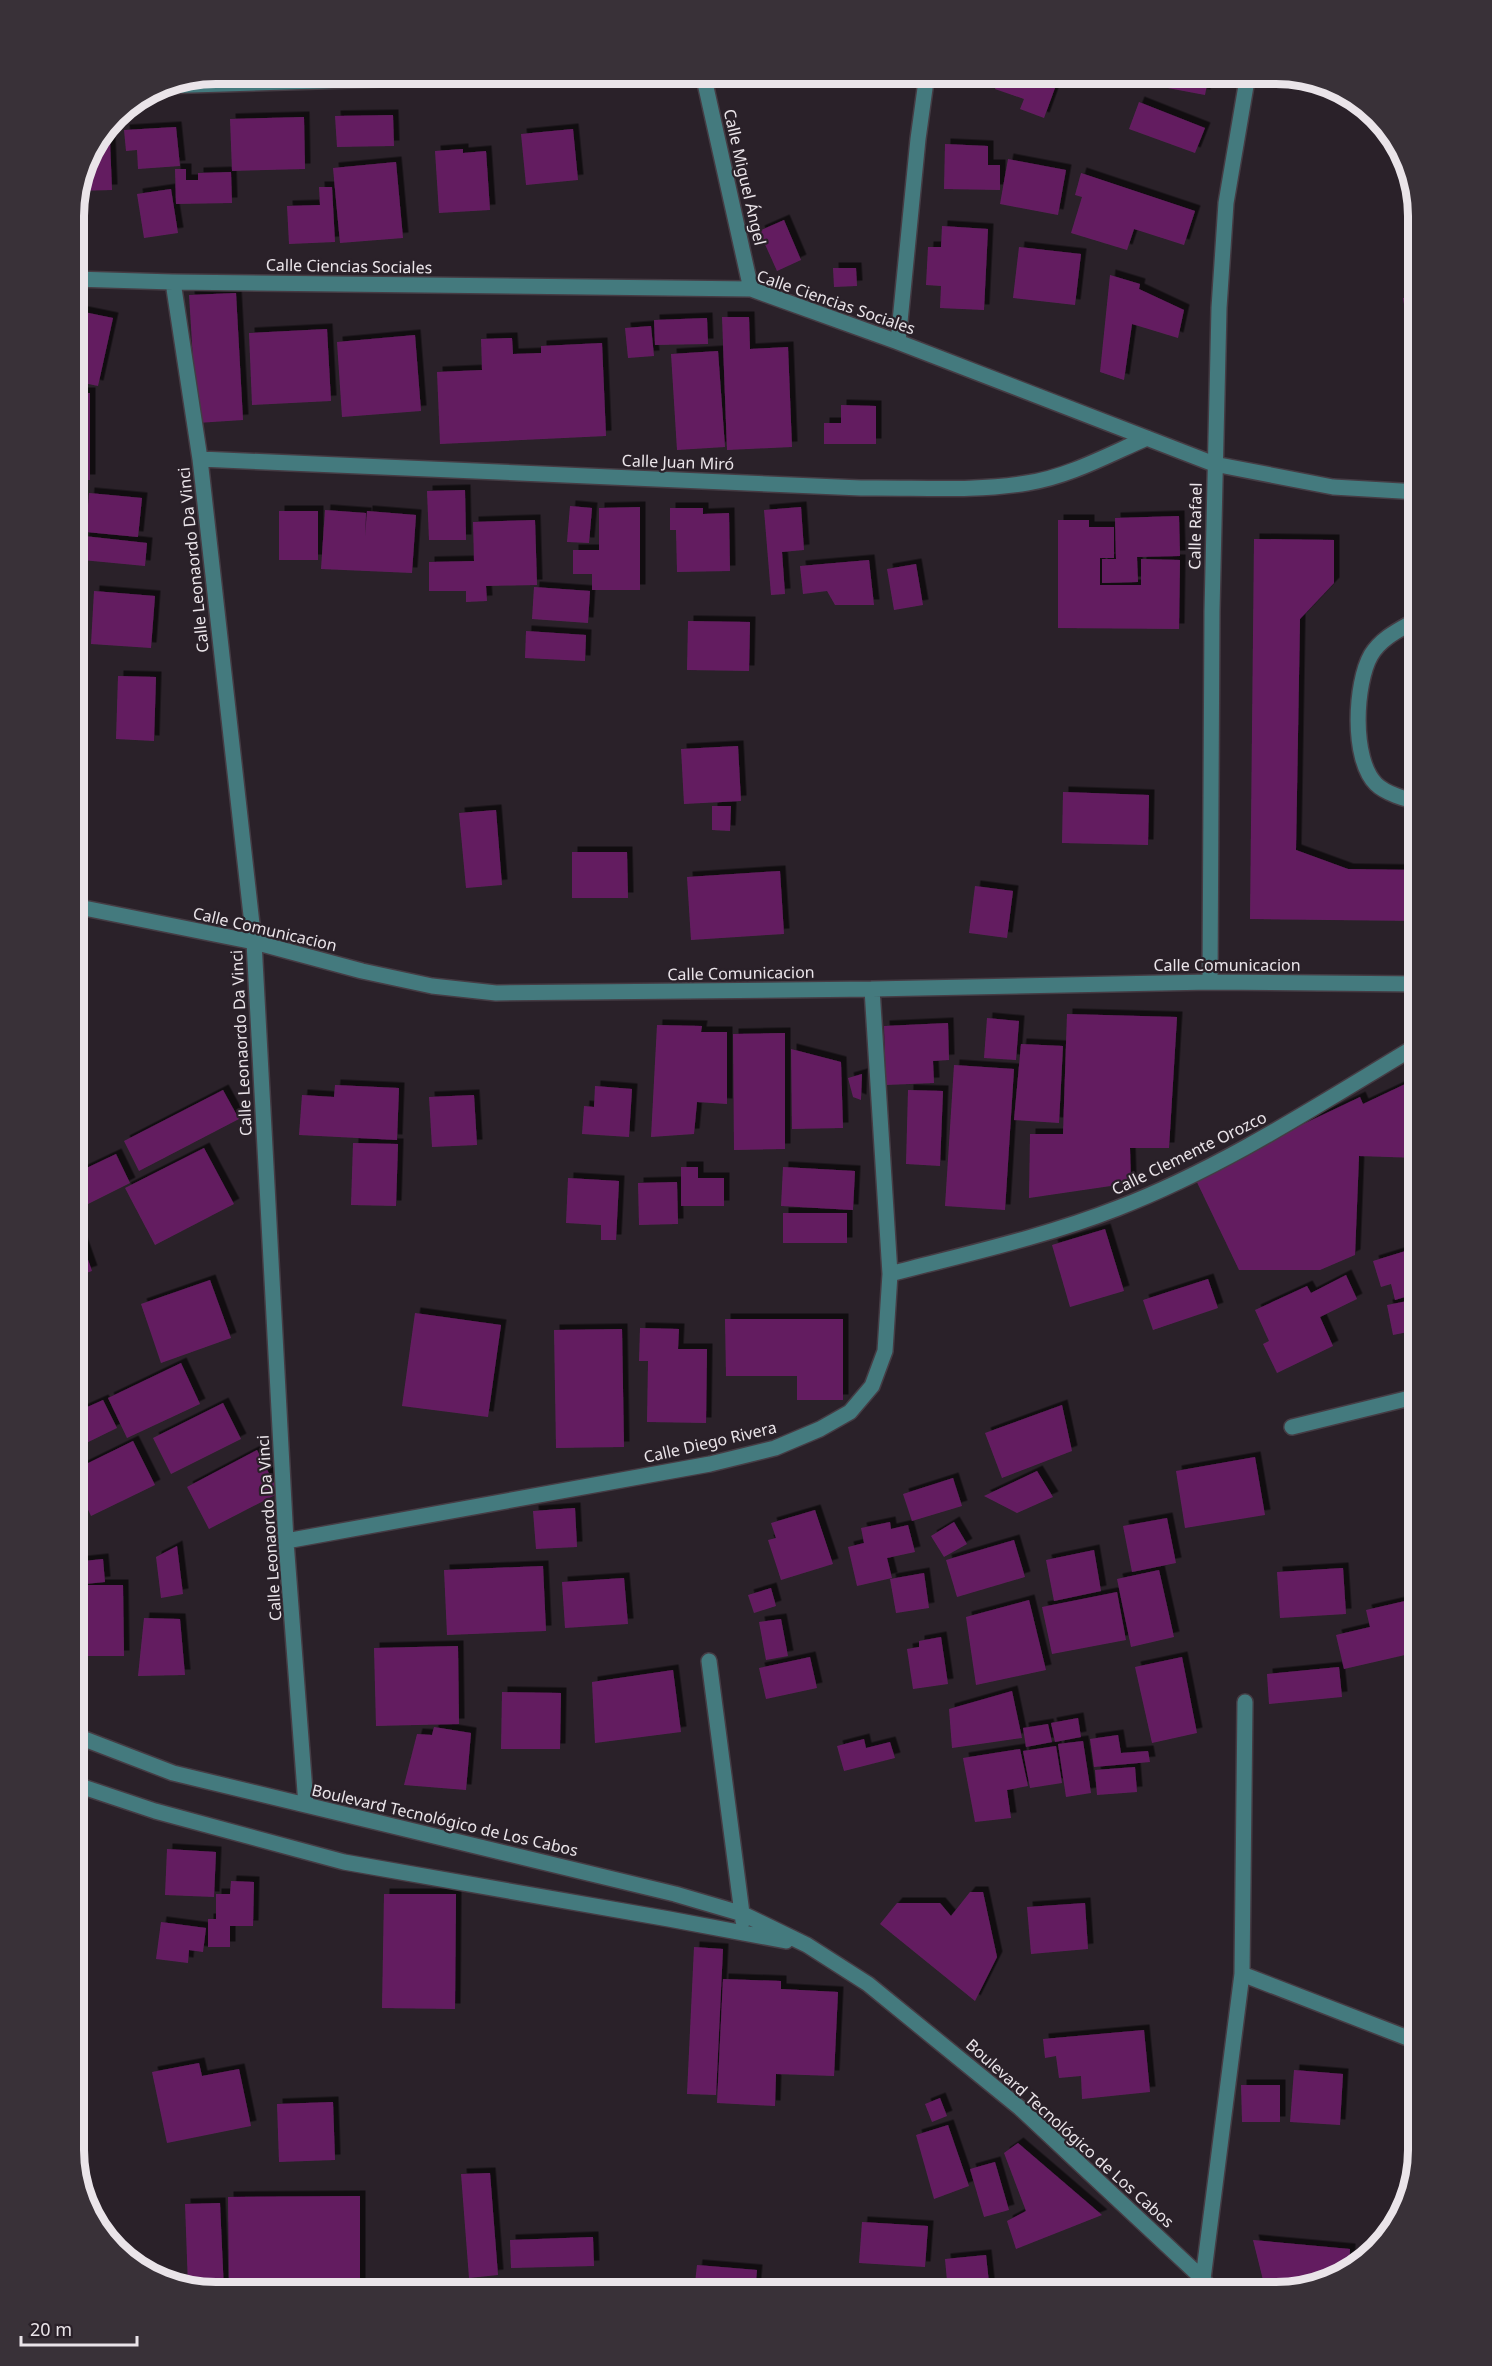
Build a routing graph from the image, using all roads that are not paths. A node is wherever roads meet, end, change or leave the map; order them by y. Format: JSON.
{"nodes":[{"id":1,"x":224,"y":84,"type":"edge"},
{"id":2,"x":705,"y":84,"type":"edge"},
{"id":3,"x":926,"y":84,"type":"edge"},
{"id":4,"x":1246,"y":84,"type":"edge"},
{"id":5,"x":205,"y":85,"type":"edge"},
{"id":6,"x":84,"y":279,"type":"edge"},
{"id":7,"x":173,"y":282,"type":"junction"},
{"id":8,"x":751,"y":289,"type":"junction"},
{"id":9,"x":898,"y":342,"type":"junction"},
{"id":10,"x":1147,"y":438,"type":"junction"},
{"id":11,"x":200,"y":459,"type":"junction"},
{"id":12,"x":1214,"y":464,"type":"junction"},
{"id":13,"x":1408,"y":491,"type":"edge"},
{"id":14,"x":1408,"y":625,"type":"edge"},
{"id":15,"x":1408,"y":798,"type":"edge"},
{"id":16,"x":84,"y":908,"type":"edge"},
{"id":17,"x":254,"y":942,"type":"junction"},
{"id":18,"x":1210,"y":982,"type":"junction"},
{"id":19,"x":1408,"y":984,"type":"edge"},
{"id":20,"x":872,"y":989,"type":"junction"},
{"id":21,"x":1408,"y":1052,"type":"edge"},
{"id":22,"x":890,"y":1274,"type":"junction"},
{"id":23,"x":1408,"y":1399,"type":"edge"},
{"id":24,"x":1292,"y":1427,"type":"dead end"},
{"id":25,"x":286,"y":1541,"type":"junction"},
{"id":26,"x":709,"y":1661,"type":"dead end"},
{"id":27,"x":1245,"y":1702,"type":"dead end"},
{"id":28,"x":84,"y":1739,"type":"edge"},
{"id":29,"x":84,"y":1787,"type":"edge"},
{"id":30,"x":306,"y":1805,"type":"junction"},
{"id":31,"x":743,"y":1914,"type":"junction"},
{"id":32,"x":745,"y":1933,"type":"junction"},
{"id":33,"x":807,"y":1945,"type":"junction"},
{"id":34,"x":1242,"y":1974,"type":"junction"},
{"id":35,"x":1408,"y":2038,"type":"edge"},
{"id":36,"x":1203,"y":2278,"type":"junction"},
{"id":37,"x":1206,"y":2282,"type":"edge"}],
"edges":[{"from":1,"to":5,"type":"street"},
{"from":2,"to":8,"type":"street","name":"Calle Miguel Ángel"},
{"from":3,"to":9,"type":"street"},
{"from":4,"to":12,"type":"street","name":"Calle Rafael"},
{"from":6,"to":7,"type":"street","name":"Calle Ciencias Sociales"},
{"from":7,"to":8,"type":"street","name":"Calle Ciencias Sociales"},
{"from":7,"to":11,"type":"street","name":"Calle Leonaordo Da Vinci"},
{"from":8,"to":9,"type":"street","name":"Calle Ciencias Sociales"},
{"from":9,"to":10,"type":"street","name":"Calle Ciencias Sociales"},
{"from":10,"to":11,"type":"street","name":"Calle Juan Miró"},
{"from":10,"to":12,"type":"street","name":"Calle Ciencias Sociales"},
{"from":11,"to":17,"type":"street","name":"Calle Leonaordo Da Vinci"},
{"from":12,"to":13,"type":"street","name":"Calle Ciencias Sociales"},
{"from":12,"to":18,"type":"street","name":"Calle Rafael"},
{"from":14,"to":15,"type":"street"},
{"from":16,"to":17,"type":"street","name":"Calle Comunicacion"},
{"from":17,"to":20,"type":"street","name":"Calle Comunicacion"},
{"from":17,"to":25,"type":"street","name":"Calle Leonaordo Da Vinci"},
{"from":18,"to":19,"type":"street","name":"Calle Comunicacion"},
{"from":18,"to":20,"type":"street","name":"Calle Comunicacion"},
{"from":20,"to":22,"type":"street","name":"Calle Diego Rivera"},
{"from":21,"to":22,"type":"street","name":"Calle Clemente Orozco"},
{"from":22,"to":25,"type":"street","name":"Calle Diego Rivera"},
{"from":23,"to":24,"type":"street"},
{"from":25,"to":30,"type":"street","name":"Calle Leonaordo Da Vinci"},
{"from":26,"to":31,"type":"street"},
{"from":27,"to":34,"type":"street"},
{"from":28,"to":30,"type":"street","name":"Boulevard Tecnológico de Los Cabos"},
{"from":29,"to":32,"type":"street","name":"Boulevard Tecnológico de Los Cabos"},
{"from":30,"to":31,"type":"street","name":"Boulevard Tecnológico de Los Cabos"},
{"from":31,"to":32,"type":"street"},
{"from":31,"to":33,"type":"street","name":"Boulevard Tecnológico de Los Cabos"},
{"from":32,"to":33,"type":"street","name":"Boulevard Tecnológico de Los Cabos"},
{"from":33,"to":36,"type":"street","name":"Boulevard Tecnológico de Los Cabos"},
{"from":34,"to":35,"type":"street"},
{"from":34,"to":36,"type":"street"},
{"from":36,"to":37,"type":"street","name":"Boulevard Tecnológico de Los Cabos"}]}
